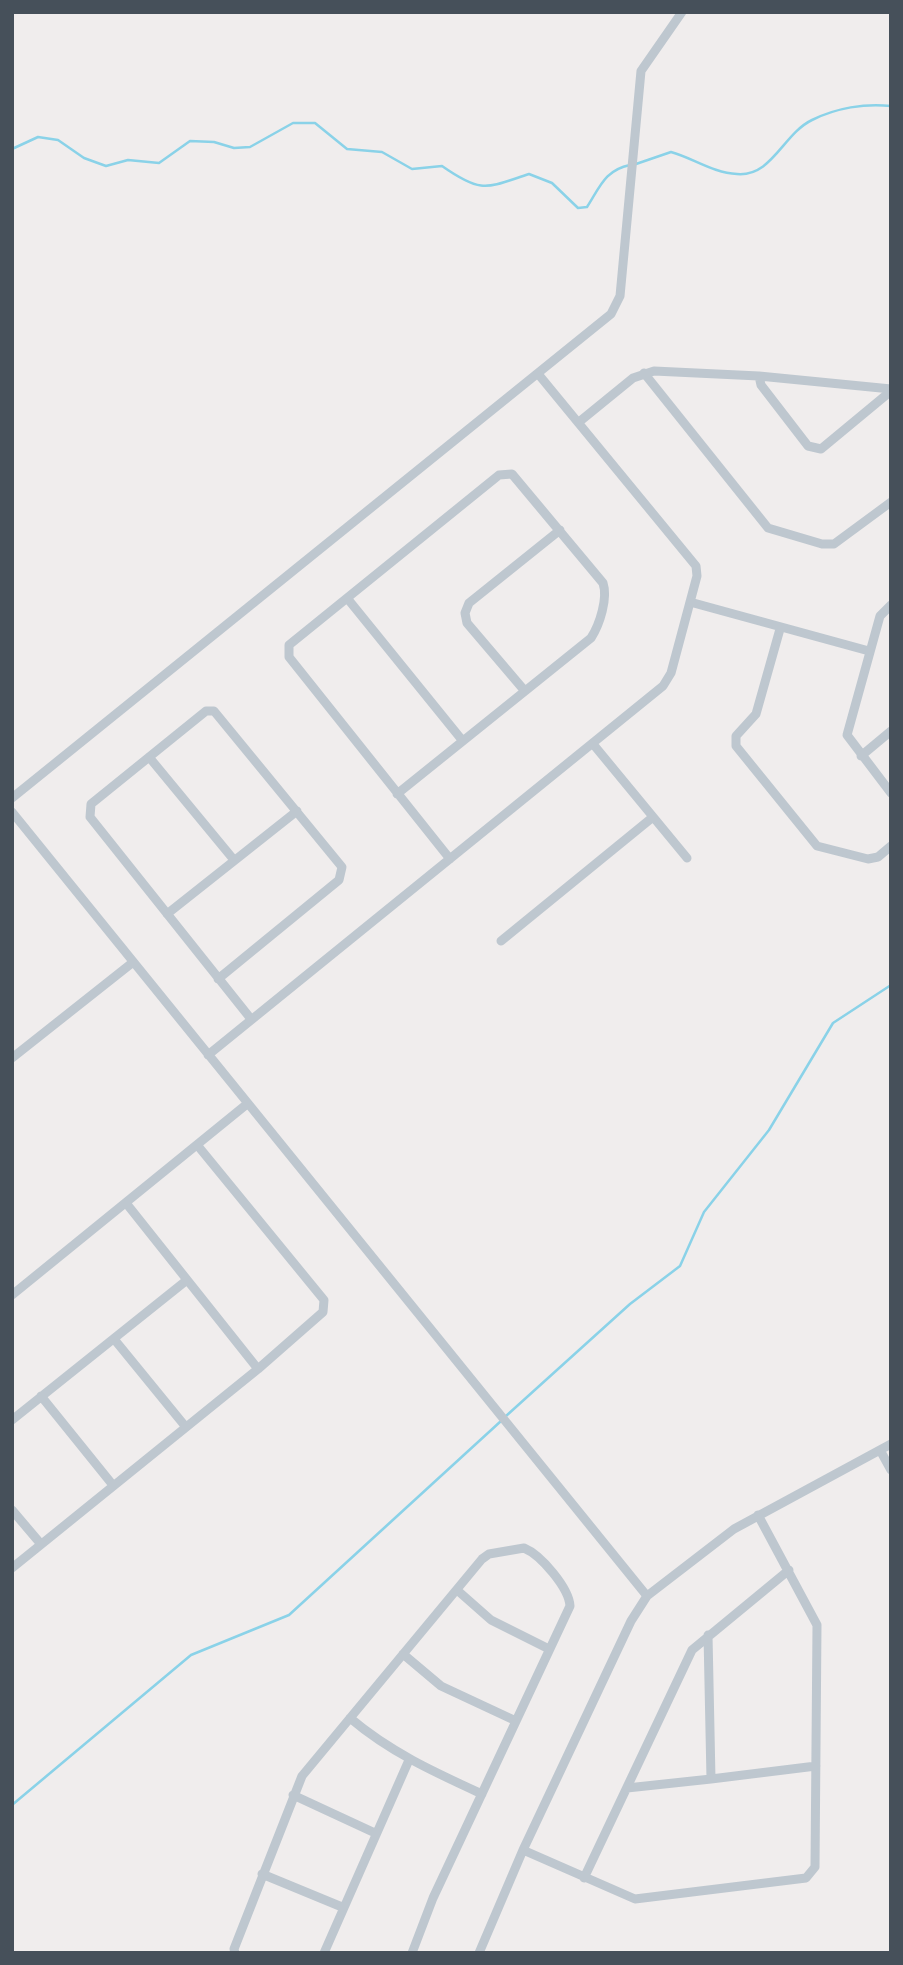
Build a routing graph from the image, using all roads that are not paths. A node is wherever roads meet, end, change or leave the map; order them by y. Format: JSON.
{"nodes":[{"id":1,"x":682,"y":12,"type":"edge"},
{"id":2,"x":644,"y":373,"type":"junction"},
{"id":3,"x":539,"y":375,"type":"junction"},
{"id":4,"x":759,"y":376,"type":"junction"},
{"id":5,"x":891,"y":390,"type":"edge"},
{"id":6,"x":579,"y":422,"type":"junction"},
{"id":7,"x":891,"y":502,"type":"edge"},
{"id":8,"x":560,"y":530,"type":"junction"},
{"id":9,"x":348,"y":598,"type":"junction"},
{"id":10,"x":690,"y":602,"type":"junction"},
{"id":11,"x":891,"y":605,"type":"edge"},
{"id":12,"x":780,"y":629,"type":"junction"},
{"id":13,"x":869,"y":651,"type":"junction"},
{"id":14,"x":524,"y":690,"type":"junction"},
{"id":15,"x":891,"y":731,"type":"edge"},
{"id":16,"x":462,"y":740,"type":"junction"},
{"id":17,"x":593,"y":744,"type":"junction"},
{"id":18,"x":860,"y":756,"type":"junction"},
{"id":19,"x":149,"y":757,"type":"junction"},
{"id":20,"x":397,"y":793,"type":"junction"},
{"id":21,"x":891,"y":793,"type":"edge"},
{"id":22,"x":12,"y":798,"type":"edge"},
{"id":23,"x":297,"y":811,"type":"junction"},
{"id":24,"x":12,"y":812,"type":"edge"},
{"id":25,"x":653,"y":817,"type":"junction"},
{"id":26,"x":891,"y":846,"type":"edge"},
{"id":27,"x":687,"y":858,"type":"dead end"},
{"id":28,"x":450,"y":859,"type":"junction"},
{"id":29,"x":234,"y":860,"type":"junction"},
{"id":30,"x":167,"y":915,"type":"junction"},
{"id":31,"x":500,"y":941,"type":"dead end"},
{"id":32,"x":132,"y":963,"type":"junction"},
{"id":33,"x":218,"y":979,"type":"junction"},
{"id":34,"x":251,"y":1019,"type":"junction"},
{"id":35,"x":208,"y":1055,"type":"junction"},
{"id":36,"x":12,"y":1058,"type":"edge"},
{"id":37,"x":247,"y":1104,"type":"junction"},
{"id":38,"x":198,"y":1146,"type":"junction"},
{"id":39,"x":126,"y":1203,"type":"junction"},
{"id":40,"x":187,"y":1280,"type":"junction"},
{"id":41,"x":12,"y":1295,"type":"edge"},
{"id":42,"x":114,"y":1339,"type":"junction"},
{"id":43,"x":258,"y":1369,"type":"junction"},
{"id":44,"x":41,"y":1396,"type":"junction"},
{"id":45,"x":12,"y":1420,"type":"edge"},
{"id":46,"x":185,"y":1426,"type":"junction"},
{"id":47,"x":891,"y":1444,"type":"edge"},
{"id":48,"x":880,"y":1450,"type":"junction"},
{"id":49,"x":891,"y":1470,"type":"edge"},
{"id":50,"x":111,"y":1484,"type":"junction"},
{"id":51,"x":12,"y":1510,"type":"edge"},
{"id":52,"x":758,"y":1515,"type":"junction"},
{"id":53,"x":40,"y":1543,"type":"junction"},
{"id":54,"x":12,"y":1568,"type":"edge"},
{"id":55,"x":789,"y":1570,"type":"junction"},
{"id":56,"x":457,"y":1590,"type":"junction"},
{"id":57,"x":647,"y":1596,"type":"junction"},
{"id":58,"x":708,"y":1635,"type":"junction"},
{"id":59,"x":549,"y":1649,"type":"junction"},
{"id":60,"x":403,"y":1654,"type":"junction"},
{"id":61,"x":350,"y":1718,"type":"junction"},
{"id":62,"x":516,"y":1721,"type":"junction"},
{"id":63,"x":409,"y":1760,"type":"junction"},
{"id":64,"x":816,"y":1766,"type":"junction"},
{"id":65,"x":711,"y":1779,"type":"junction"},
{"id":66,"x":627,"y":1788,"type":"junction"},
{"id":67,"x":482,"y":1794,"type":"junction"},
{"id":68,"x":293,"y":1795,"type":"junction"},
{"id":69,"x":375,"y":1833,"type":"junction"},
{"id":70,"x":523,"y":1850,"type":"junction"},
{"id":71,"x":261,"y":1874,"type":"junction"},
{"id":72,"x":584,"y":1878,"type":"junction"},
{"id":73,"x":342,"y":1907,"type":"junction"},
{"id":74,"x":235,"y":1953,"type":"edge"},
{"id":75,"x":324,"y":1953,"type":"edge"},
{"id":76,"x":412,"y":1953,"type":"edge"},
{"id":77,"x":479,"y":1953,"type":"edge"}],
"edges":[{"from":1,"to":3,"type":"street"},
{"from":2,"to":4,"type":"street"},
{"from":2,"to":6,"type":"street"},
{"from":2,"to":7,"type":"street"},
{"from":3,"to":6,"type":"street"},
{"from":3,"to":22,"type":"street"},
{"from":4,"to":5,"type":"street"},
{"from":4,"to":5,"type":"street"},
{"from":6,"to":10,"type":"street"},
{"from":8,"to":9,"type":"street"},
{"from":8,"to":14,"type":"street"},
{"from":8,"to":14,"type":"street"},
{"from":9,"to":16,"type":"street"},
{"from":9,"to":20,"type":"street"},
{"from":10,"to":12,"type":"street"},
{"from":10,"to":17,"type":"street"},
{"from":11,"to":13,"type":"street"},
{"from":12,"to":13,"type":"street"},
{"from":12,"to":26,"type":"street"},
{"from":13,"to":18,"type":"street"},
{"from":14,"to":16,"type":"street"},
{"from":15,"to":18,"type":"street"},
{"from":16,"to":20,"type":"street"},
{"from":17,"to":25,"type":"street"},
{"from":17,"to":28,"type":"street"},
{"from":18,"to":21,"type":"street"},
{"from":19,"to":23,"type":"street"},
{"from":19,"to":29,"type":"street"},
{"from":19,"to":30,"type":"street"},
{"from":20,"to":28,"type":"street"},
{"from":23,"to":29,"type":"street"},
{"from":23,"to":33,"type":"street"},
{"from":24,"to":32,"type":"street"},
{"from":25,"to":27,"type":"street"},
{"from":25,"to":31,"type":"street"},
{"from":28,"to":34,"type":"street"},
{"from":29,"to":30,"type":"street"},
{"from":30,"to":33,"type":"street"},
{"from":32,"to":35,"type":"street"},
{"from":32,"to":36,"type":"street"},
{"from":33,"to":34,"type":"street"},
{"from":34,"to":35,"type":"street"},
{"from":35,"to":37,"type":"street"},
{"from":37,"to":38,"type":"street"},
{"from":37,"to":57,"type":"street"},
{"from":38,"to":39,"type":"street"},
{"from":38,"to":43,"type":"street"},
{"from":39,"to":40,"type":"street"},
{"from":39,"to":41,"type":"street"},
{"from":40,"to":42,"type":"street"},
{"from":40,"to":43,"type":"street"},
{"from":42,"to":44,"type":"street"},
{"from":42,"to":46,"type":"street"},
{"from":43,"to":46,"type":"street"},
{"from":44,"to":45,"type":"street"},
{"from":44,"to":50,"type":"street"},
{"from":46,"to":50,"type":"street"},
{"from":47,"to":48,"type":"street"},
{"from":48,"to":49,"type":"street"},
{"from":48,"to":52,"type":"street"},
{"from":50,"to":53,"type":"street"},
{"from":51,"to":53,"type":"street"},
{"from":52,"to":55,"type":"street"},
{"from":52,"to":57,"type":"street"},
{"from":53,"to":54,"type":"street"},
{"from":55,"to":58,"type":"street"},
{"from":55,"to":64,"type":"street"},
{"from":56,"to":59,"type":"street"},
{"from":56,"to":59,"type":"street"},
{"from":56,"to":60,"type":"street"},
{"from":57,"to":70,"type":"street"},
{"from":58,"to":65,"type":"street"},
{"from":58,"to":66,"type":"street"},
{"from":59,"to":62,"type":"street"},
{"from":60,"to":61,"type":"street"},
{"from":60,"to":62,"type":"street"},
{"from":61,"to":63,"type":"street"},
{"from":61,"to":68,"type":"street"},
{"from":62,"to":67,"type":"street"},
{"from":63,"to":67,"type":"street"},
{"from":63,"to":69,"type":"street"},
{"from":64,"to":65,"type":"street"},
{"from":64,"to":72,"type":"street"},
{"from":65,"to":66,"type":"street"},
{"from":66,"to":72,"type":"street"},
{"from":67,"to":76,"type":"street"},
{"from":68,"to":69,"type":"street"},
{"from":68,"to":71,"type":"street"},
{"from":69,"to":73,"type":"street"},
{"from":70,"to":72,"type":"street"},
{"from":70,"to":77,"type":"street"},
{"from":71,"to":73,"type":"street"},
{"from":71,"to":74,"type":"street"},
{"from":73,"to":75,"type":"street"}]}
